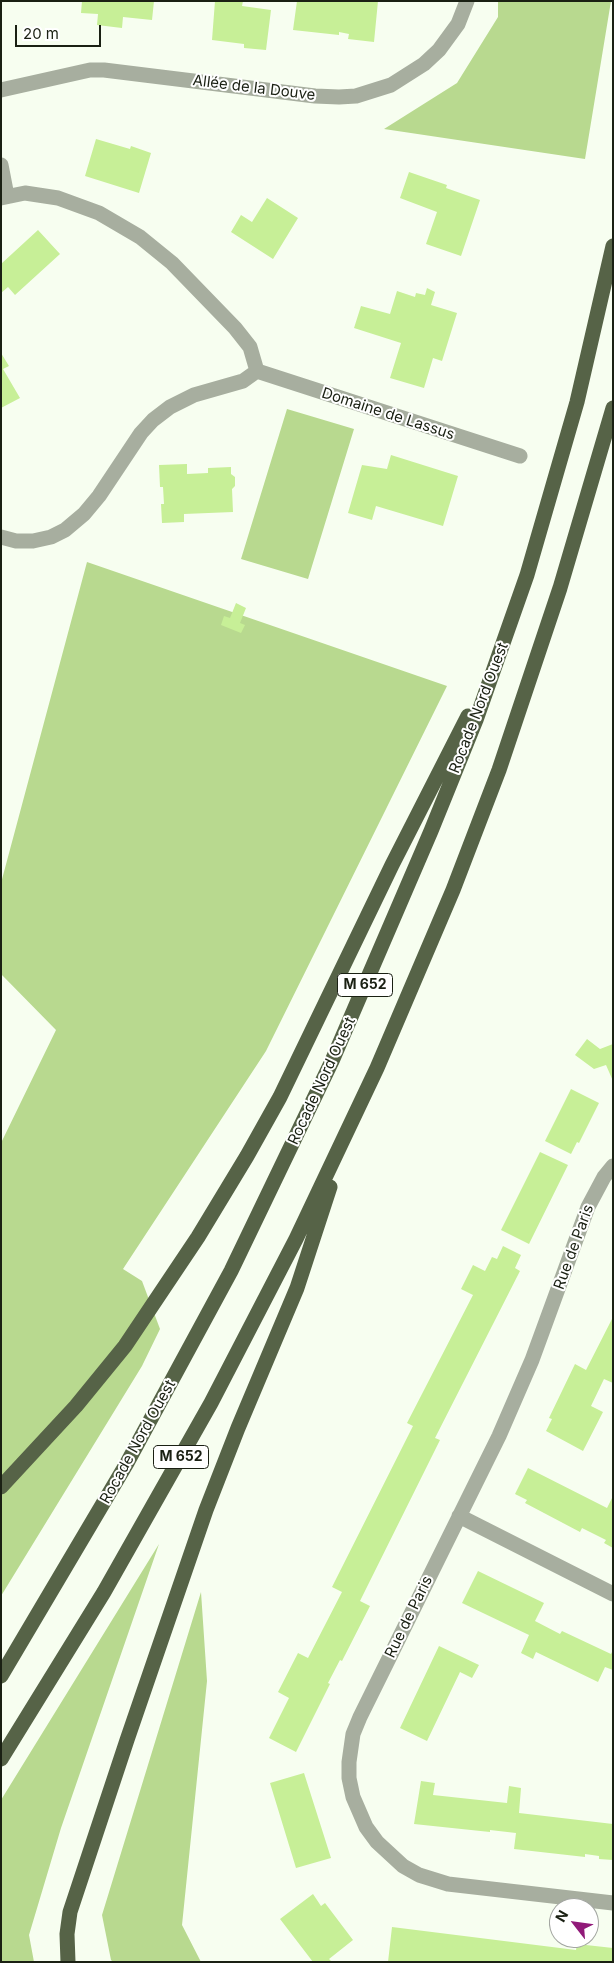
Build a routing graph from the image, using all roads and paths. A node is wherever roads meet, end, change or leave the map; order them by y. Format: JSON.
{"nodes":[{"id":1,"x":467,"y":1,"type":"edge"},
{"id":2,"x":1,"y":90,"type":"edge"},
{"id":3,"x":1,"y":165,"type":"edge"},
{"id":4,"x":4,"y":197,"type":"edge"},
{"id":5,"x":613,"y":246,"type":"edge"},
{"id":6,"x":257,"y":371,"type":"junction"},
{"id":7,"x":613,"y":408,"type":"edge"},
{"id":8,"x":520,"y":456,"type":"dead end"},
{"id":9,"x":1,"y":537,"type":"edge"},
{"id":10,"x":502,"y":651,"type":"junction"},
{"id":11,"x":342,"y":1146,"type":"junction"},
{"id":12,"x":613,"y":1166,"type":"edge"},
{"id":13,"x":1,"y":1487,"type":"edge"},
{"id":14,"x":459,"y":1516,"type":"junction"},
{"id":15,"x":613,"y":1594,"type":"edge"},
{"id":16,"x":1,"y":1676,"type":"edge"},
{"id":17,"x":1,"y":1759,"type":"edge"},
{"id":18,"x":613,"y":1903,"type":"edge"},
{"id":19,"x":68,"y":1962,"type":"edge"}],
"edges":[{"from":1,"to":2,"type":"street","name":"Allée de la Douve"},
{"from":3,"to":4,"type":"street"},
{"from":4,"to":6,"type":"street"},
{"from":5,"to":10,"type":"highway","name":"Rocade Nord Ouest","number":"M 652"},
{"from":6,"to":8,"type":"street","name":"Domaine de Lassus"},
{"from":6,"to":9,"type":"street"},
{"from":7,"to":11,"type":"highway","number":"M 652"},
{"from":10,"to":13,"type":"highway"},
{"from":10,"to":16,"type":"highway","name":"Rocade Nord Ouest","number":"M 652"},
{"from":11,"to":17,"type":"highway","number":"M 652"},
{"from":11,"to":19,"type":"highway"},
{"from":12,"to":14,"type":"street","name":"Rue de Paris"},
{"from":14,"to":15,"type":"street"},
{"from":14,"to":18,"type":"street","name":"Rue de Paris"}]}
